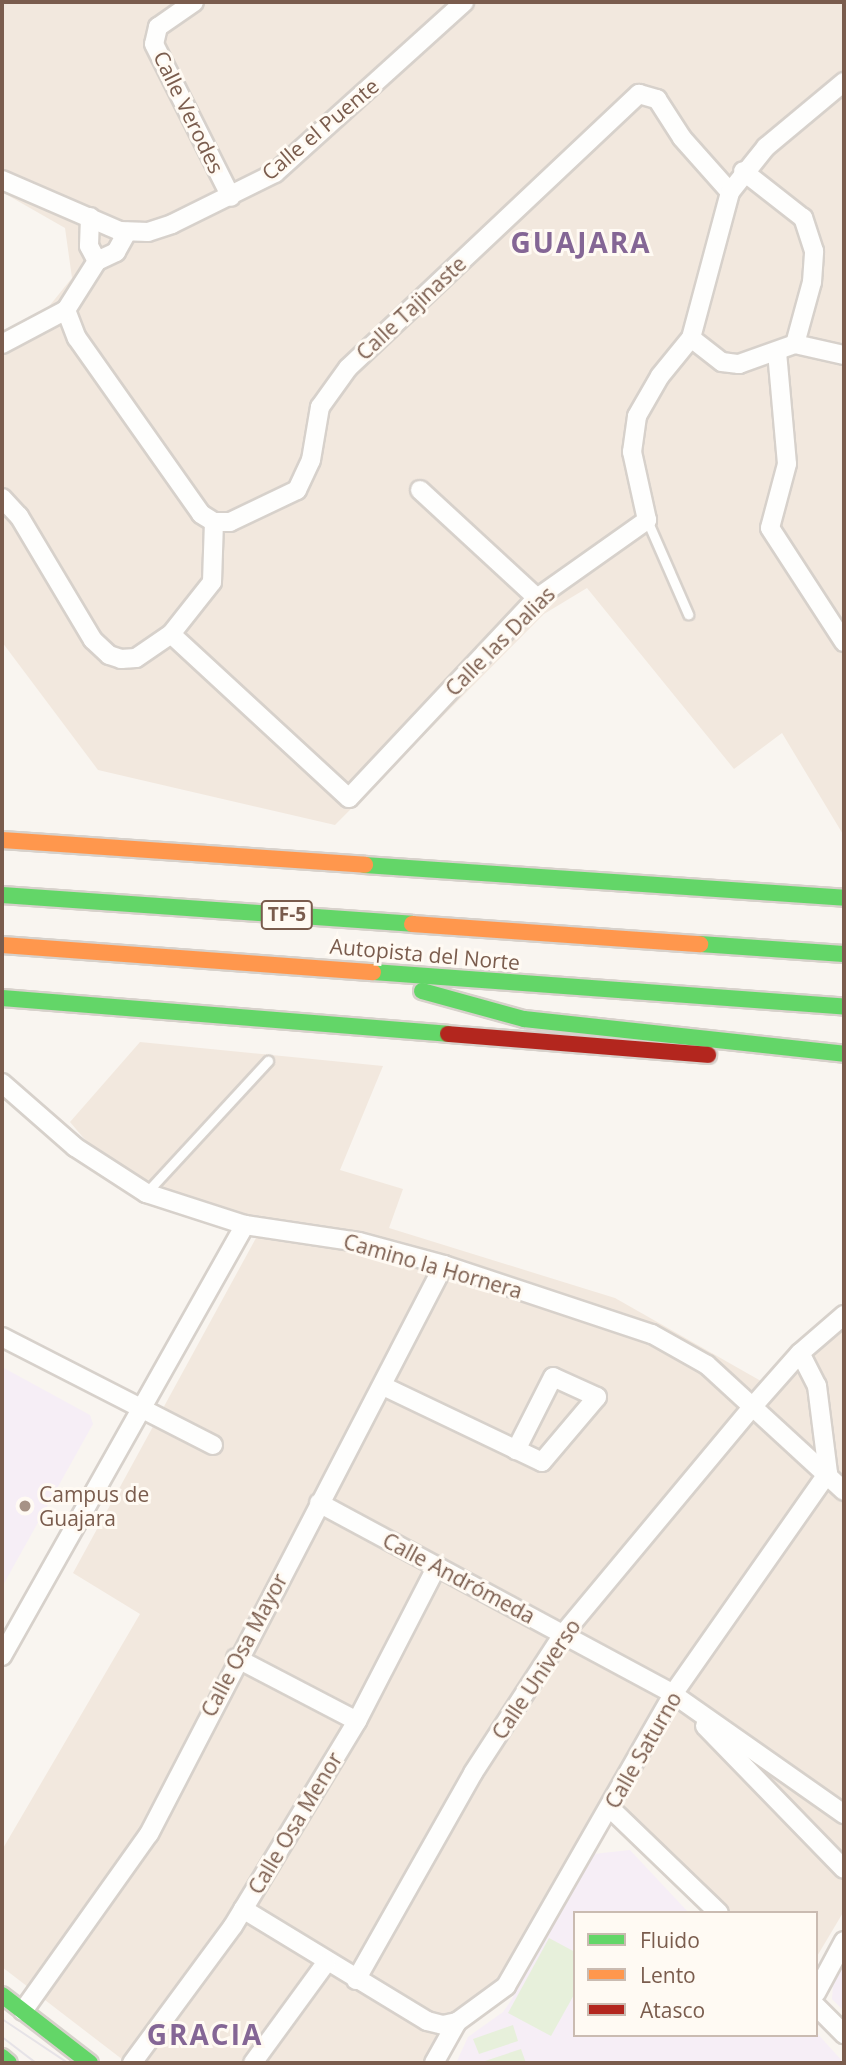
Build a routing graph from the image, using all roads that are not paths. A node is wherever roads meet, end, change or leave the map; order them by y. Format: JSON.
{"nodes":[{"id":1,"x":194,"y":2,"type":"edge"},
{"id":2,"x":464,"y":2,"type":"edge"},
{"id":3,"x":844,"y":82,"type":"edge"},
{"id":4,"x":743,"y":171,"type":"junction"},
{"id":5,"x":2,"y":180,"type":"edge"},
{"id":6,"x":730,"y":192,"type":"junction"},
{"id":7,"x":230,"y":197,"type":"junction"},
{"id":8,"x":90,"y":217,"type":"junction"},
{"id":9,"x":127,"y":232,"type":"junction"},
{"id":10,"x":97,"y":261,"type":"junction"},
{"id":11,"x":66,"y":310,"type":"junction"},
{"id":12,"x":691,"y":338,"type":"junction"},
{"id":13,"x":2,"y":344,"type":"edge"},
{"id":14,"x":795,"y":344,"type":"junction"},
{"id":15,"x":777,"y":352,"type":"junction"},
{"id":16,"x":844,"y":355,"type":"edge"},
{"id":17,"x":420,"y":490,"type":"dead end"},
{"id":18,"x":2,"y":498,"type":"edge"},
{"id":19,"x":647,"y":520,"type":"junction"},
{"id":20,"x":214,"y":523,"type":"junction"},
{"id":21,"x":537,"y":598,"type":"junction"},
{"id":22,"x":688,"y":614,"type":"dead end"},
{"id":23,"x":171,"y":634,"type":"junction"},
{"id":24,"x":844,"y":642,"type":"edge"},
{"id":25,"x":2,"y":840,"type":"edge"},
{"id":26,"x":2,"y":895,"type":"edge"},
{"id":27,"x":844,"y":898,"type":"edge"},
{"id":28,"x":572,"y":935,"type":"junction"},
{"id":29,"x":817,"y":935,"type":"dead end"},
{"id":30,"x":2,"y":945,"type":"edge"},
{"id":31,"x":844,"y":954,"type":"edge"},
{"id":32,"x":339,"y":968,"type":"junction"},
{"id":33,"x":2,"y":999,"type":"edge"},
{"id":34,"x":844,"y":1007,"type":"edge"},
{"id":35,"x":844,"y":1054,"type":"edge"},
{"id":36,"x":268,"y":1061,"type":"dead end"},
{"id":37,"x":844,"y":1066,"type":"edge"},
{"id":38,"x":2,"y":1083,"type":"edge"},
{"id":39,"x":146,"y":1194,"type":"junction"},
{"id":40,"x":244,"y":1224,"type":"junction"},
{"id":41,"x":444,"y":1265,"type":"junction"},
{"id":42,"x":844,"y":1315,"type":"edge"},
{"id":43,"x":2,"y":1337,"type":"edge"},
{"id":44,"x":800,"y":1353,"type":"junction"},
{"id":45,"x":383,"y":1386,"type":"junction"},
{"id":46,"x":754,"y":1405,"type":"junction"},
{"id":47,"x":140,"y":1407,"type":"junction"},
{"id":48,"x":213,"y":1445,"type":"dead end"},
{"id":49,"x":516,"y":1450,"type":"junction"},
{"id":50,"x":828,"y":1473,"type":"junction"},
{"id":51,"x":844,"y":1492,"type":"edge"},
{"id":52,"x":319,"y":1503,"type":"junction"},
{"id":53,"x":436,"y":1568,"type":"junction"},
{"id":54,"x":564,"y":1633,"type":"junction"},
{"id":55,"x":2,"y":1656,"type":"edge"},
{"id":56,"x":236,"y":1658,"type":"junction"},
{"id":57,"x":673,"y":1694,"type":"junction"},
{"id":58,"x":357,"y":1721,"type":"junction"},
{"id":59,"x":610,"y":1808,"type":"junction"},
{"id":60,"x":844,"y":1814,"type":"edge"},
{"id":61,"x":844,"y":1869,"type":"edge"},
{"id":62,"x":243,"y":1909,"type":"junction"},
{"id":63,"x":717,"y":1911,"type":"edge"},
{"id":64,"x":844,"y":1941,"type":"edge"},
{"id":65,"x":326,"y":1963,"type":"junction"},
{"id":66,"x":356,"y":1980,"type":"junction"},
{"id":67,"x":818,"y":1989,"type":"edge"},
{"id":68,"x":2,"y":1995,"type":"edge"},
{"id":69,"x":818,"y":2008,"type":"edge"},
{"id":70,"x":23,"y":2011,"type":"junction"},
{"id":71,"x":457,"y":2022,"type":"junction"},
{"id":72,"x":844,"y":2034,"type":"edge"},
{"id":73,"x":2,"y":2057,"type":"edge"},
{"id":74,"x":9,"y":2063,"type":"edge"},
{"id":75,"x":90,"y":2063,"type":"edge"},
{"id":76,"x":132,"y":2063,"type":"edge"},
{"id":77,"x":253,"y":2063,"type":"edge"},
{"id":78,"x":435,"y":2063,"type":"edge"}],
"edges":[{"from":1,"to":7,"type":"street","name":"Calle Verodes"},
{"from":2,"to":7,"type":"street","name":"Calle el Puente"},
{"from":3,"to":4,"type":"street"},
{"from":4,"to":6,"type":"street"},
{"from":4,"to":14,"type":"street"},
{"from":5,"to":8,"type":"street"},
{"from":6,"to":12,"type":"street"},
{"from":6,"to":20,"type":"street","name":"Calle Tajinaste"},
{"from":7,"to":9,"type":"street","name":"Calle el Puente"},
{"from":8,"to":9,"type":"street"},
{"from":8,"to":10,"type":"street"},
{"from":9,"to":10,"type":"street"},
{"from":10,"to":11,"type":"street"},
{"from":11,"to":13,"type":"street"},
{"from":11,"to":20,"type":"street"},
{"from":12,"to":15,"type":"street"},
{"from":12,"to":19,"type":"street"},
{"from":14,"to":15,"type":"street"},
{"from":14,"to":16,"type":"street"},
{"from":15,"to":24,"type":"street"},
{"from":17,"to":21,"type":"street"},
{"from":18,"to":23,"type":"street"},
{"from":19,"to":21,"type":"street","name":"Calle las Dalias"},
{"from":19,"to":22,"type":"lane"},
{"from":20,"to":23,"type":"street"},
{"from":21,"to":23,"type":"street","name":"Calle las Dalias"},
{"from":25,"to":27,"type":"main road"},
{"from":26,"to":28,"type":"main road","name":"Autopista del Norte","number":"TF-5"},
{"from":28,"to":29,"type":"main road"},
{"from":28,"to":31,"type":"main road","name":"Autopista del Norte","number":"TF-5"},
{"from":30,"to":32,"type":"main road","name":"Autopista del Norte"},
{"from":32,"to":34,"type":"main road","name":"Autopista del Norte"},
{"from":32,"to":35,"type":"main road"},
{"from":33,"to":37,"type":"main road"},
{"from":36,"to":39,"type":"lane"},
{"from":38,"to":39,"type":"street","name":"Camino la Hornera"},
{"from":39,"to":40,"type":"street","name":"Camino la Hornera"},
{"from":40,"to":41,"type":"street","name":"Camino la Hornera"},
{"from":40,"to":47,"type":"street"},
{"from":41,"to":45,"type":"street","name":"Calle Osa Mayor"},
{"from":41,"to":46,"type":"street","name":"Camino la Hornera"},
{"from":42,"to":44,"type":"street","name":"Calle Universo"},
{"from":43,"to":47,"type":"street"},
{"from":44,"to":46,"type":"street","name":"Calle Universo"},
{"from":44,"to":50,"type":"street"},
{"from":45,"to":49,"type":"street"},
{"from":45,"to":52,"type":"street","name":"Calle Osa Mayor"},
{"from":46,"to":50,"type":"street","name":"Camino la Hornera"},
{"from":46,"to":54,"type":"street","name":"Calle Universo"},
{"from":47,"to":48,"type":"street"},
{"from":47,"to":55,"type":"street"},
{"from":49,"to":49,"type":"street"},
{"from":50,"to":51,"type":"street","name":"Camino la Hornera"},
{"from":50,"to":57,"type":"street","name":"Calle Saturno"},
{"from":52,"to":53,"type":"street","name":"Calle Andrómeda"},
{"from":52,"to":56,"type":"street","name":"Calle Osa Mayor"},
{"from":53,"to":54,"type":"street","name":"Calle Andrómeda"},
{"from":53,"to":58,"type":"street","name":"Calle Osa Menor"},
{"from":54,"to":57,"type":"street","name":"Calle Andrómeda"},
{"from":54,"to":66,"type":"street","name":"Calle Universo"},
{"from":56,"to":58,"type":"street"},
{"from":56,"to":70,"type":"street","name":"Calle Osa Mayor"},
{"from":57,"to":59,"type":"street","name":"Calle Saturno"},
{"from":57,"to":60,"type":"street","name":"Calle Andrómeda"},
{"from":57,"to":61,"type":"street","name":"Calle Andrómeda"},
{"from":58,"to":62,"type":"street","name":"Calle Osa Menor"},
{"from":59,"to":63,"type":"street"},
{"from":59,"to":71,"type":"street","name":"Calle Saturno"},
{"from":62,"to":65,"type":"street"},
{"from":62,"to":76,"type":"street","name":"Calle Osa Menor"},
{"from":64,"to":67,"type":"street"},
{"from":65,"to":66,"type":"street"},
{"from":65,"to":77,"type":"street"},
{"from":66,"to":71,"type":"street"},
{"from":68,"to":70,"type":"main road"},
{"from":69,"to":72,"type":"street"},
{"from":70,"to":75,"type":"main road"},
{"from":71,"to":78,"type":"street"},
{"from":73,"to":74,"type":"main road"}]}
